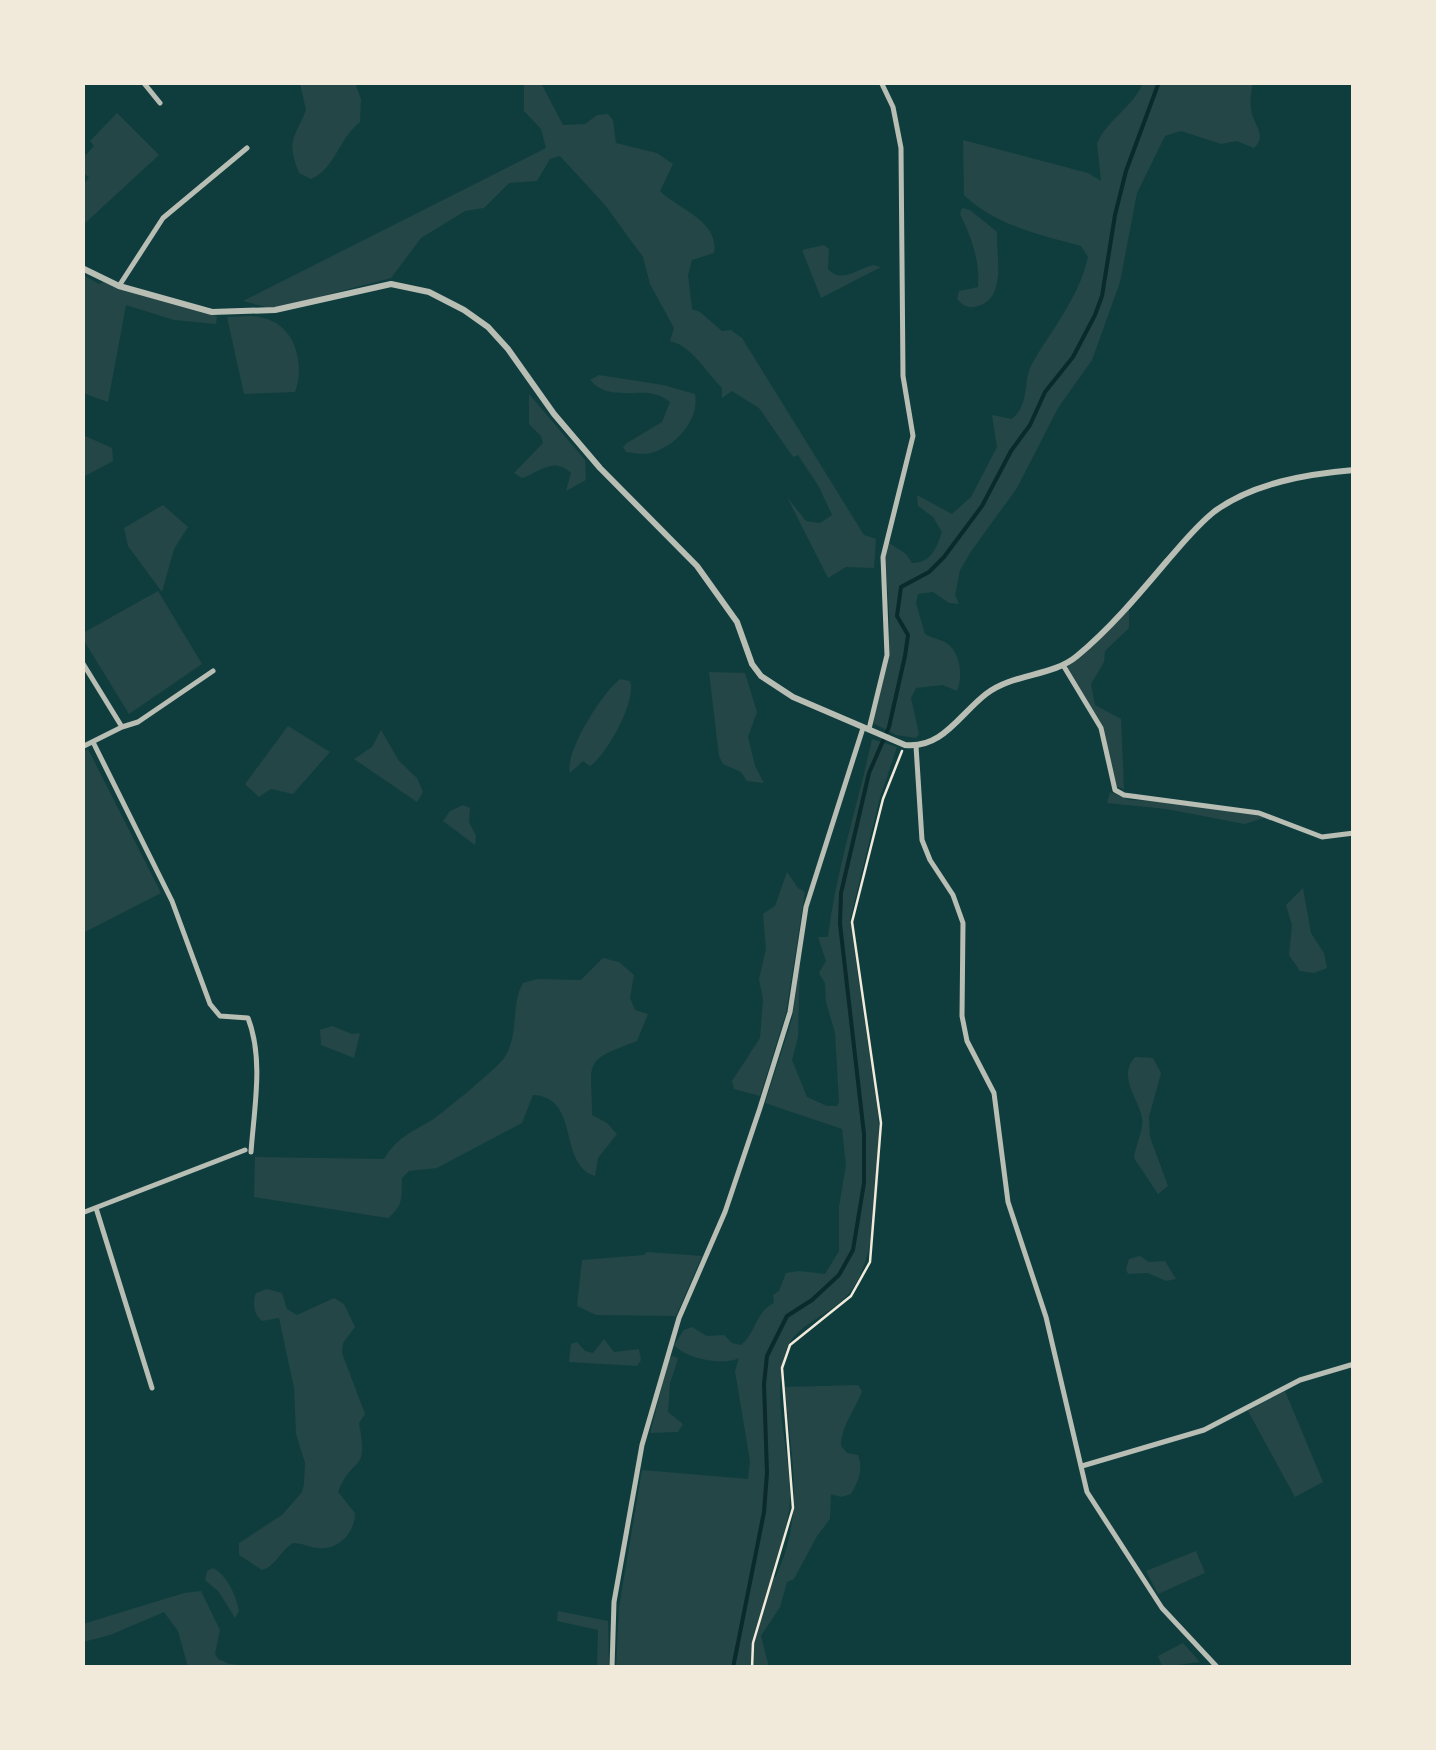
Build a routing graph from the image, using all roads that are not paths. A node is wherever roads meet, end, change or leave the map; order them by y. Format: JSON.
{"nodes":[{"id":1,"x":142,"y":82,"type":"edge"},
{"id":2,"x":882,"y":82,"type":"edge"},
{"id":3,"x":160,"y":103,"type":"dead end"},
{"id":4,"x":247,"y":148,"type":"dead end"},
{"id":5,"x":82,"y":268,"type":"edge"},
{"id":6,"x":119,"y":286,"type":"junction"},
{"id":7,"x":1354,"y":470,"type":"edge"},
{"id":8,"x":82,"y":662,"type":"edge"},
{"id":9,"x":1062,"y":665,"type":"junction"},
{"id":10,"x":213,"y":671,"type":"dead end"},
{"id":11,"x":122,"y":727,"type":"junction"},
{"id":12,"x":868,"y":730,"type":"junction"},
{"id":13,"x":93,"y":742,"type":"junction"},
{"id":14,"x":916,"y":746,"type":"junction"},
{"id":15,"x":82,"y":747,"type":"edge"},
{"id":16,"x":1354,"y":833,"type":"edge"},
{"id":17,"x":96,"y":1208,"type":"junction"},
{"id":18,"x":82,"y":1214,"type":"edge"},
{"id":19,"x":1354,"y":1364,"type":"edge"},
{"id":20,"x":152,"y":1388,"type":"dead end"},
{"id":21,"x":1082,"y":1466,"type":"junction"},
{"id":22,"x":612,"y":1668,"type":"edge"},
{"id":23,"x":1218,"y":1668,"type":"edge"}],
"edges":[{"from":1,"to":3,"type":"street"},
{"from":2,"to":12,"type":"street"},
{"from":4,"to":6,"type":"street"},
{"from":5,"to":6,"type":"street"},
{"from":6,"to":12,"type":"street"},
{"from":7,"to":9,"type":"street"},
{"from":8,"to":11,"type":"street"},
{"from":9,"to":14,"type":"street"},
{"from":9,"to":16,"type":"street"},
{"from":10,"to":11,"type":"street"},
{"from":11,"to":13,"type":"street"},
{"from":12,"to":14,"type":"street"},
{"from":12,"to":22,"type":"street"},
{"from":13,"to":15,"type":"street"},
{"from":13,"to":17,"type":"street"},
{"from":14,"to":21,"type":"street"},
{"from":17,"to":18,"type":"street"},
{"from":17,"to":20,"type":"street"},
{"from":19,"to":21,"type":"street"},
{"from":21,"to":23,"type":"street"}]}
